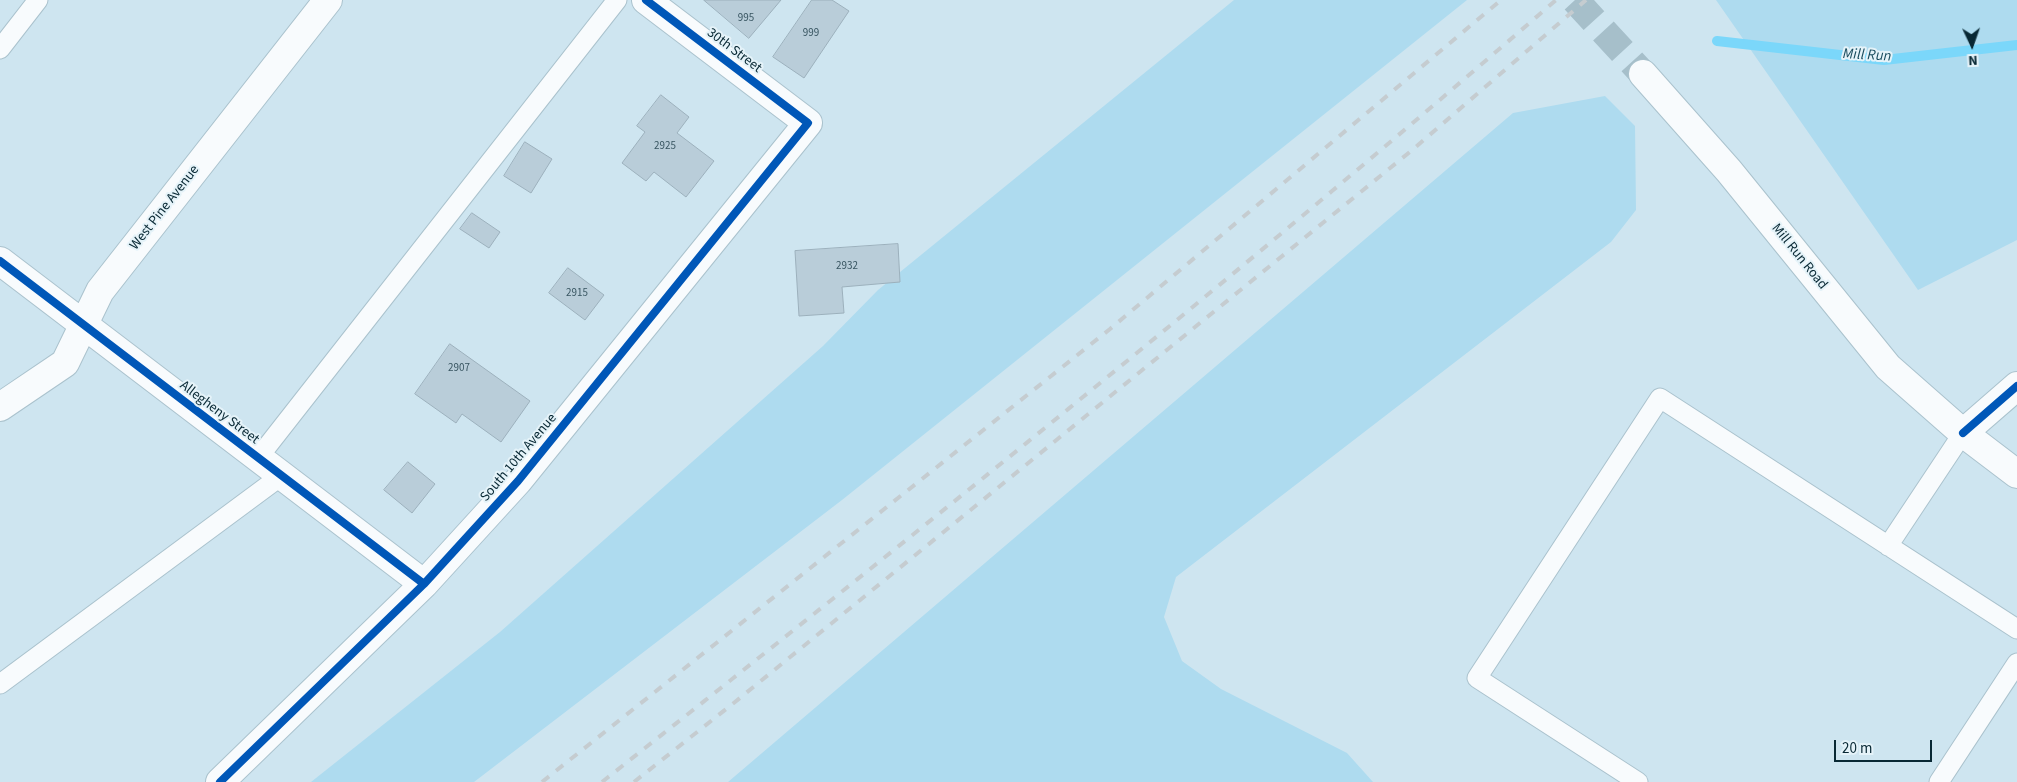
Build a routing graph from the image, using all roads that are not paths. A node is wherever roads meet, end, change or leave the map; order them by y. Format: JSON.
{"nodes":[{"id":1,"x":38,"y":0,"type":"edge"},
{"id":2,"x":328,"y":0,"type":"edge"},
{"id":3,"x":617,"y":0,"type":"edge"},
{"id":4,"x":646,"y":0,"type":"edge"},
{"id":5,"x":0,"y":49,"type":"edge"},
{"id":6,"x":1643,"y":74,"type":"tunnel mouth"},
{"id":7,"x":808,"y":123,"type":"joint"},
{"id":8,"x":0,"y":261,"type":"edge"},
{"id":9,"x":83,"y":325,"type":"junction"},
{"id":10,"x":2017,"y":386,"type":"edge"},
{"id":11,"x":0,"y":407,"type":"edge"},
{"id":12,"x":1963,"y":433,"type":"junction"},
{"id":13,"x":258,"y":458,"type":"junction"},
{"id":14,"x":2017,"y":474,"type":"edge"},
{"id":15,"x":282,"y":476,"type":"junction"},
{"id":16,"x":1888,"y":546,"type":"junction"},
{"id":17,"x":424,"y":584,"type":"junction"},
{"id":18,"x":2017,"y":629,"type":"edge"},
{"id":19,"x":2017,"y":663,"type":"edge"},
{"id":20,"x":0,"y":684,"type":"edge"},
{"id":21,"x":220,"y":782,"type":"edge"},
{"id":22,"x":1638,"y":782,"type":"edge"},
{"id":23,"x":1939,"y":782,"type":"edge"}],
"edges":[{"from":1,"to":5,"type":"lane"},
{"from":2,"to":9,"type":"street","name":"West Pine Avenue"},
{"from":3,"to":13,"type":"lane"},
{"from":4,"to":7,"type":"street","name":"30th Street"},
{"from":6,"to":12,"type":"street","name":"Mill Run Road"},
{"from":7,"to":17,"type":"street","name":"South 10th Avenue"},
{"from":8,"to":9,"type":"street","name":"Allegheny Street"},
{"from":9,"to":11,"type":"street","name":"West Pine Avenue"},
{"from":9,"to":13,"type":"street","name":"Allegheny Street"},
{"from":10,"to":12,"type":"street"},
{"from":12,"to":14,"type":"street","name":"Mill Run Road"},
{"from":12,"to":16,"type":"lane"},
{"from":13,"to":15,"type":"street","name":"Allegheny Street"},
{"from":15,"to":17,"type":"street","name":"Allegheny Street"},
{"from":15,"to":20,"type":"lane"},
{"from":16,"to":18,"type":"lane"},
{"from":16,"to":22,"type":"lane"},
{"from":17,"to":21,"type":"street","name":"South 10th Avenue"},
{"from":19,"to":23,"type":"lane"}]}
